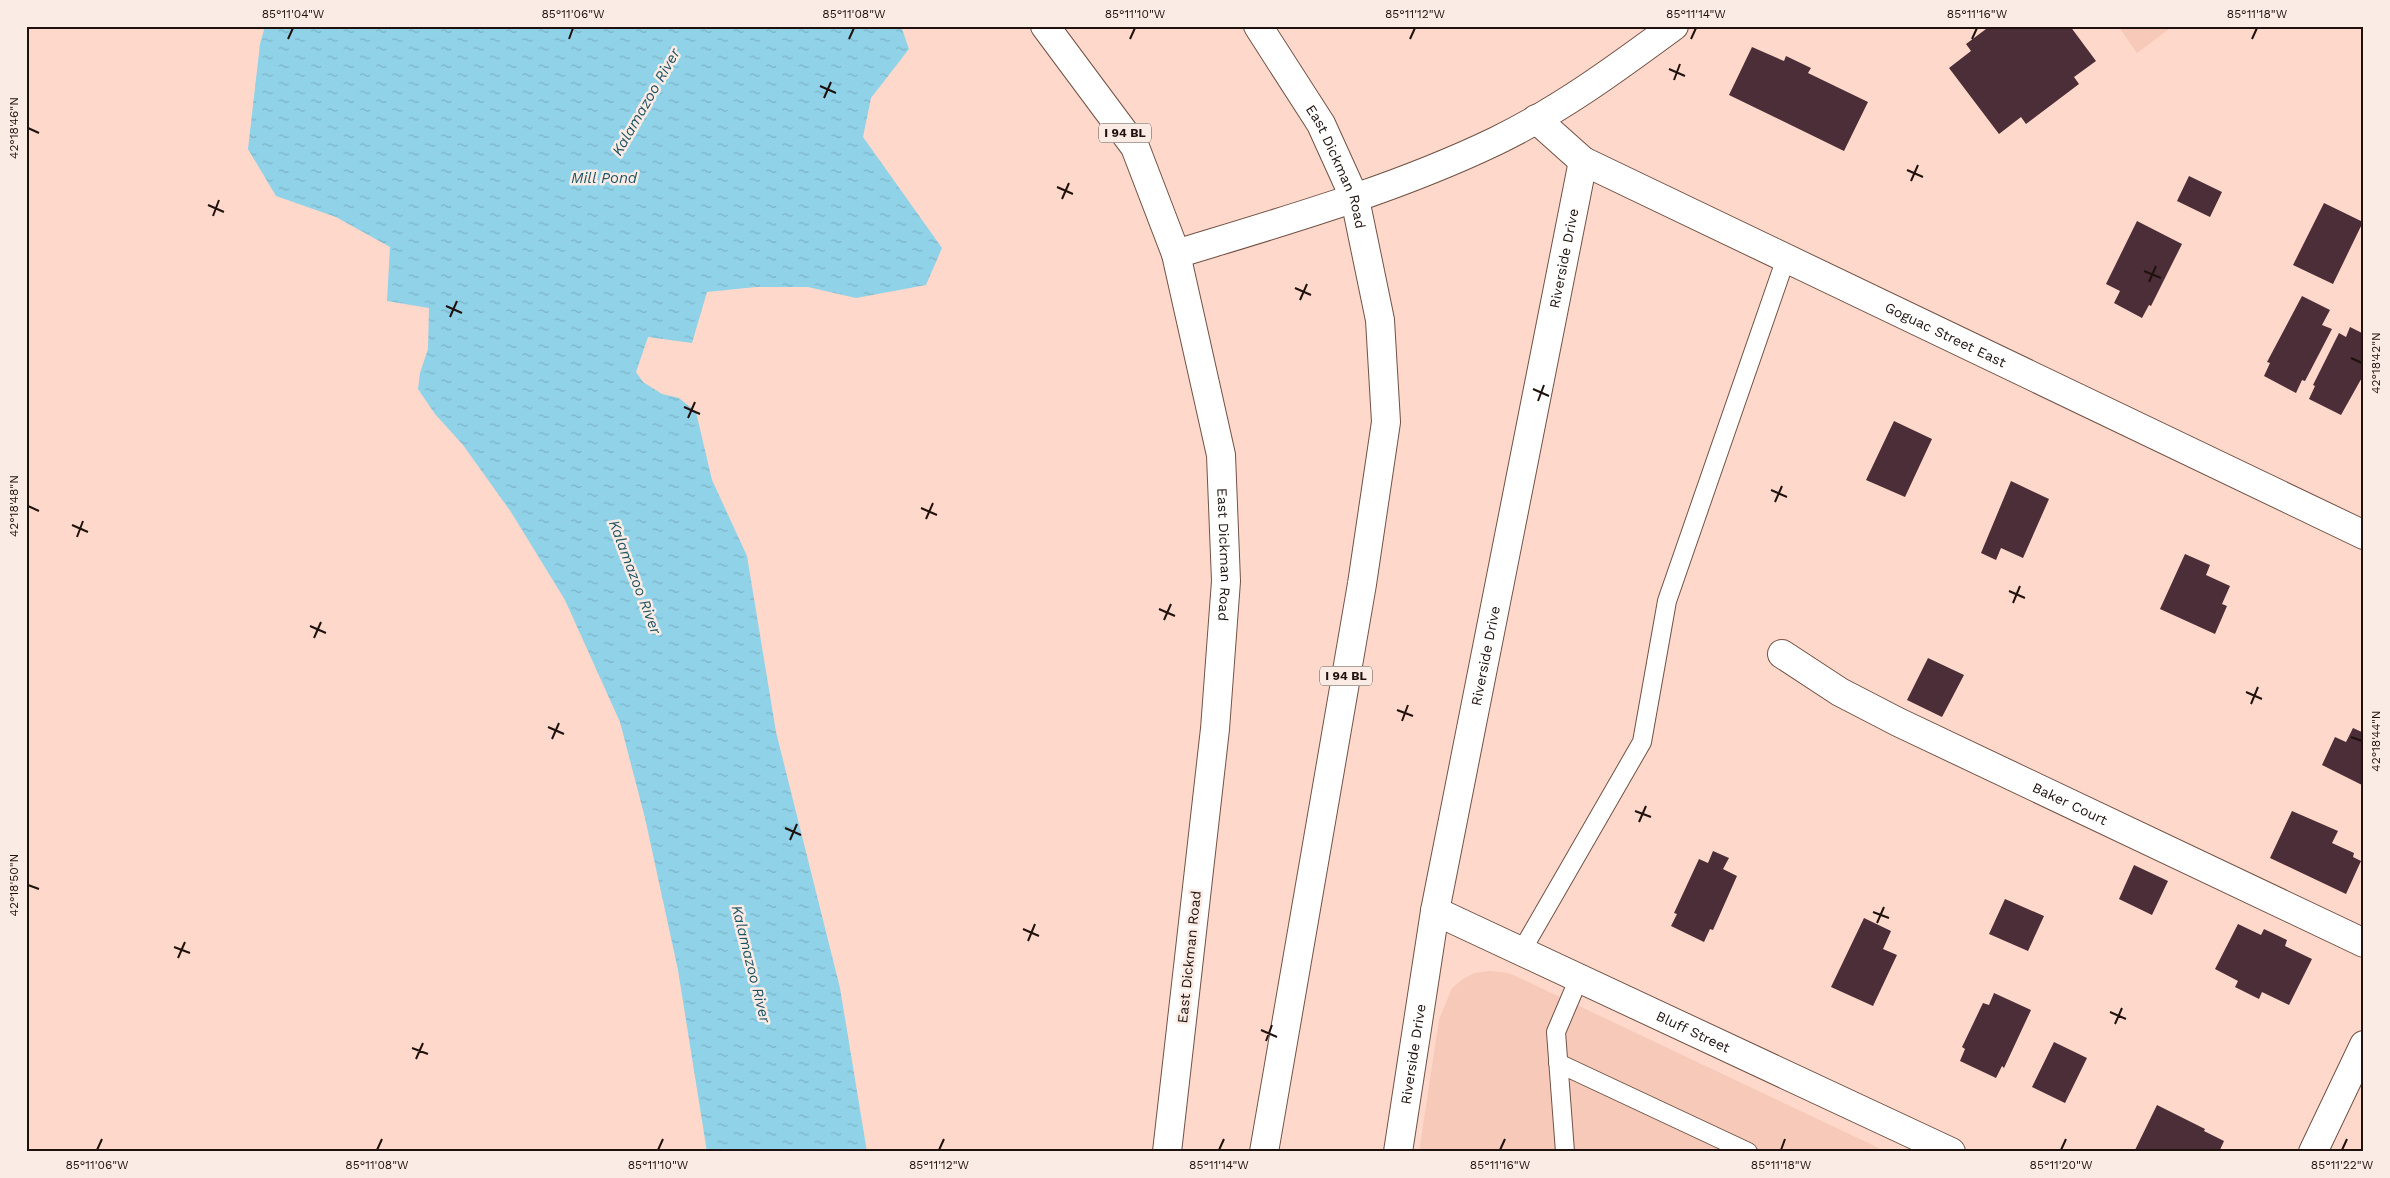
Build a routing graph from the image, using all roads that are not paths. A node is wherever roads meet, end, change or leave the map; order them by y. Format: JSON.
{"nodes":[{"id":1,"x":1045,"y":26,"type":"edge"},
{"id":2,"x":1258,"y":26,"type":"edge"},
{"id":3,"x":1674,"y":26,"type":"edge"},
{"id":4,"x":1536,"y":119,"type":"junction"},
{"id":5,"x":1584,"y":162,"type":"junction"},
{"id":6,"x":1355,"y":199,"type":"junction"},
{"id":7,"x":1176,"y":254,"type":"junction"},
{"id":8,"x":1786,"y":258,"type":"junction"},
{"id":9,"x":2364,"y":535,"type":"edge"},
{"id":10,"x":1782,"y":654,"type":"dead end"},
{"id":11,"x":1435,"y":911,"type":"junction"},
{"id":12,"x":2364,"y":943,"type":"edge"},
{"id":13,"x":1521,"y":952,"type":"junction"},
{"id":14,"x":1579,"y":978,"type":"junction"},
{"id":15,"x":2364,"y":1045,"type":"edge"},
{"id":16,"x":1558,"y":1063,"type":"junction"},
{"id":17,"x":1167,"y":1152,"type":"edge"},
{"id":18,"x":1264,"y":1152,"type":"edge"},
{"id":19,"x":1398,"y":1152,"type":"edge"},
{"id":20,"x":1565,"y":1152,"type":"edge"},
{"id":21,"x":1748,"y":1152,"type":"edge"},
{"id":22,"x":1951,"y":1152,"type":"edge"},
{"id":23,"x":2313,"y":1152,"type":"edge"}],
"edges":[{"from":1,"to":7,"type":"street","name":"East Dickman Road","number":"I 94 BL"},
{"from":2,"to":6,"type":"street","name":"East Dickman Road","number":"I 94 BL"},
{"from":3,"to":4,"type":"street"},
{"from":4,"to":5,"type":"street","name":"Goguac Street East"},
{"from":4,"to":6,"type":"street"},
{"from":5,"to":8,"type":"street","name":"Goguac Street East"},
{"from":5,"to":11,"type":"street","name":"Riverside Drive"},
{"from":6,"to":7,"type":"street"},
{"from":6,"to":18,"type":"street","name":"East Dickman Road","number":"I 94 BL"},
{"from":7,"to":17,"type":"street","name":"East Dickman Road","number":"I 94 BL"},
{"from":8,"to":9,"type":"street","name":"Goguac Street East"},
{"from":8,"to":13,"type":"lane"},
{"from":10,"to":12,"type":"street","name":"Baker Court"},
{"from":11,"to":13,"type":"street","name":"Bluff Street"},
{"from":11,"to":19,"type":"street","name":"Riverside Drive"},
{"from":13,"to":14,"type":"street","name":"Bluff Street"},
{"from":14,"to":16,"type":"lane"},
{"from":14,"to":22,"type":"street","name":"Bluff Street"},
{"from":15,"to":23,"type":"street"},
{"from":16,"to":20,"type":"lane"},
{"from":16,"to":21,"type":"lane"}]}
